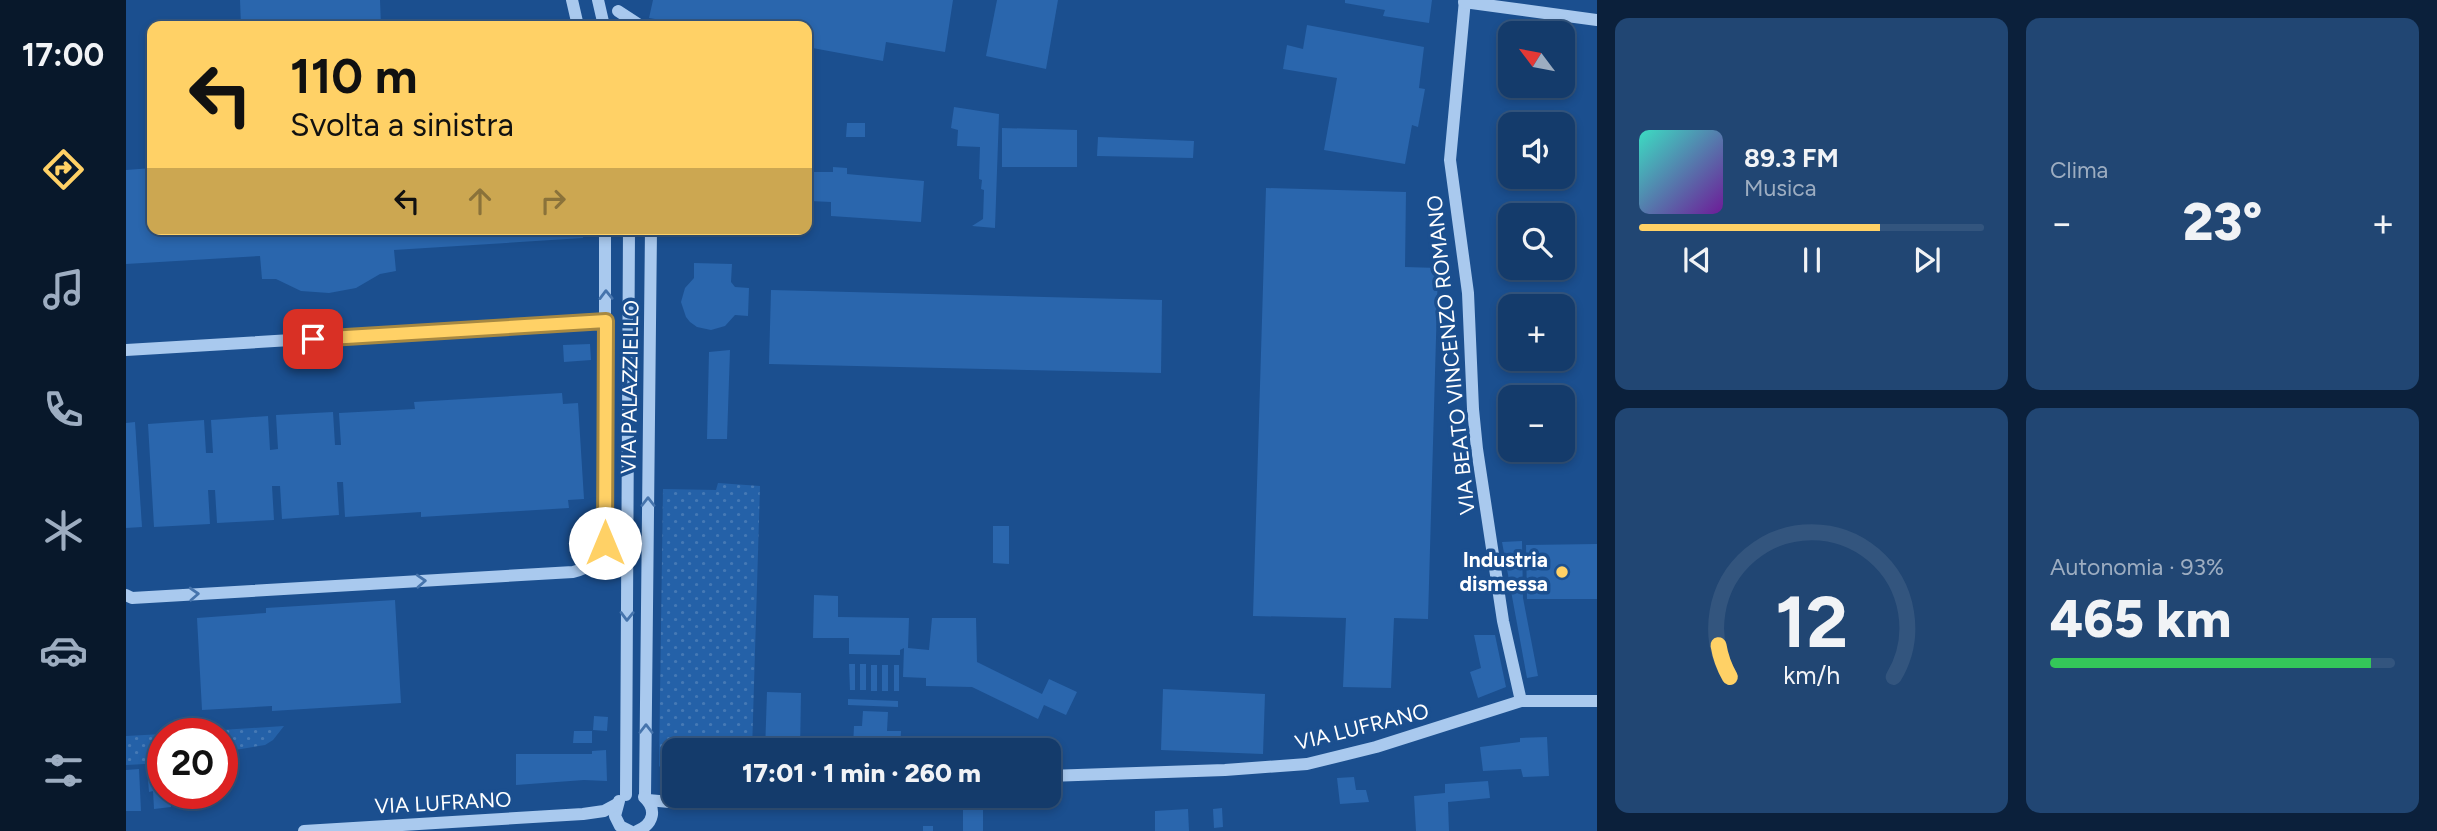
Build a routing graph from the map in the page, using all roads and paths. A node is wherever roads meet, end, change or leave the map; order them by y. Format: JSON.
{"nodes":[{"id":1,"x":572,"y":0,"type":"edge"},
{"id":2,"x":598,"y":0,"type":"edge"},
{"id":3,"x":1464,"y":1,"type":"edge"},
{"id":4,"x":617,"y":5,"type":"edge"},
{"id":5,"x":1597,"y":20,"type":"edge"},
{"id":6,"x":577,"y":21,"type":"edge"},
{"id":7,"x":603,"y":21,"type":"edge"},
{"id":8,"x":635,"y":21,"type":"edge"},
{"id":9,"x":605,"y":235,"type":"edge"},
{"id":10,"x":629,"y":235,"type":"edge"},
{"id":11,"x":651,"y":235,"type":"edge"},
{"id":12,"x":606,"y":321,"type":"junction"},
{"id":13,"x":126,"y":350,"type":"edge"},
{"id":14,"x":126,"y":595,"type":"edge"},
{"id":15,"x":1521,"y":701,"type":"junction"},
{"id":16,"x":1597,"y":701,"type":"edge"},
{"id":17,"x":1061,"y":776,"type":"edge"},
{"id":18,"x":647,"y":799,"type":"junction"},
{"id":19,"x":621,"y":800,"type":"junction"},
{"id":20,"x":662,"y":801,"type":"edge"},
{"id":21,"x":681,"y":808,"type":"edge"},
{"id":22,"x":583,"y":814,"type":"junction"},
{"id":23,"x":635,"y":827,"type":"edge"},
{"id":24,"x":304,"y":831,"type":"edge"}],
"edges":[{"from":1,"to":6,"type":"street"},
{"from":2,"to":7,"type":"street"},
{"from":3,"to":5,"type":"street","name":"VIA BEATO VINCENZO ROMANO"},
{"from":3,"to":15,"type":"street","name":"VIA BEATO VINCENZO ROMANO"},
{"from":4,"to":8,"type":"street"},
{"from":12,"to":9,"type":"street","one_way":true},
{"from":10,"to":19,"type":"street","name":"VIA PALAZZIELLO","one_way":true},
{"from":18,"to":11,"type":"street","name":"VIA PALAZZIELLO","one_way":true},
{"from":12,"to":13,"type":"street"},
{"from":14,"to":12,"type":"street","one_way":true},
{"from":15,"to":16,"type":"street","name":"VIA LUFRANO"},
{"from":15,"to":17,"type":"street","name":"VIA LUFRANO"},
{"from":18,"to":19,"type":"street"},
{"from":18,"to":20,"type":"street"},
{"from":18,"to":23,"type":"street","name":"VIA PALAZZIELLO"},
{"from":19,"to":22,"type":"street"},
{"from":19,"to":23,"type":"street","name":"VIA PALAZZIELLO"},
{"from":21,"to":23,"type":"street"},
{"from":22,"to":23,"type":"street"},
{"from":22,"to":24,"type":"street","name":"VIA LUFRANO"}]}
